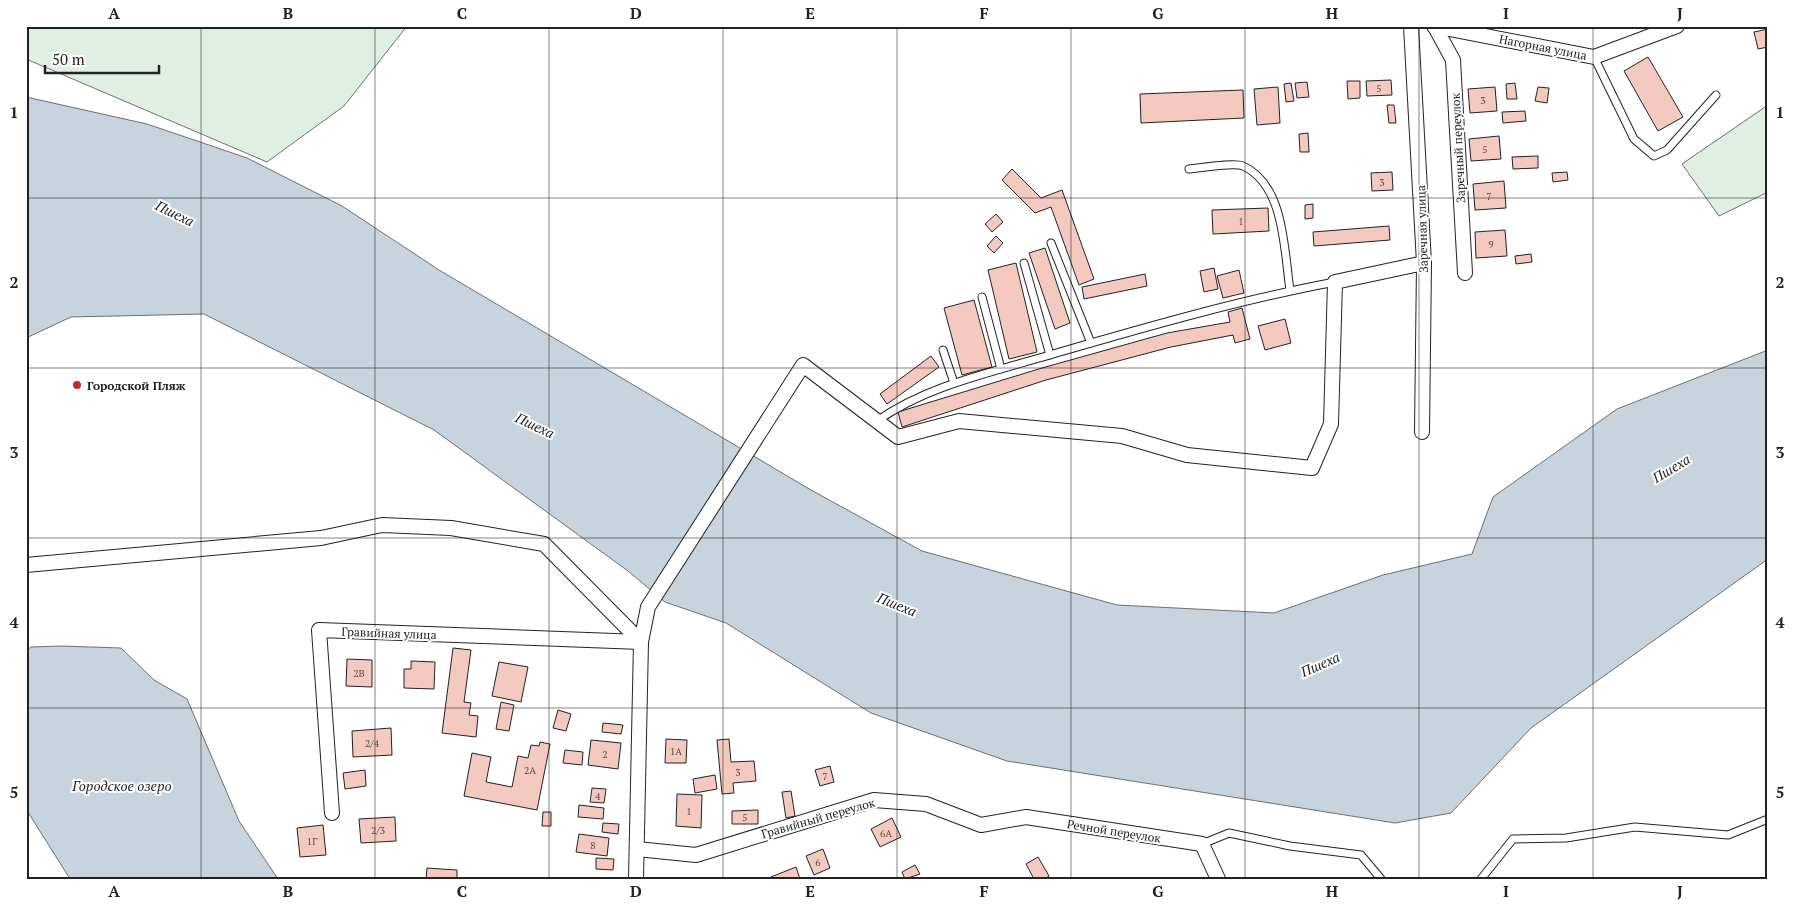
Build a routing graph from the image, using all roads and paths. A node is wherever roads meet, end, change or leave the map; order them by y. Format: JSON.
{"nodes":[{"id":1,"x":1411,"y":26,"type":"edge"},
{"id":2,"x":1434,"y":26,"type":"edge"},
{"id":3,"x":1677,"y":26,"type":"edge"},
{"id":4,"x":1594,"y":58,"type":"junction"},
{"id":5,"x":1716,"y":95,"type":"dead end"},
{"id":6,"x":1189,"y":169,"type":"dead end"},
{"id":7,"x":1052,"y":243,"type":"dead end"},
{"id":8,"x":1024,"y":263,"type":"dead end"},
{"id":9,"x":1424,"y":263,"type":"junction"},
{"id":10,"x":1465,"y":273,"type":"dead end"},
{"id":11,"x":1335,"y":282,"type":"junction"},
{"id":12,"x":1290,"y":290,"type":"junction"},
{"id":13,"x":982,"y":297,"type":"dead end"},
{"id":14,"x":1091,"y":343,"type":"junction"},
{"id":15,"x":943,"y":350,"type":"dead end"},
{"id":16,"x":1050,"y":355,"type":"junction"},
{"id":17,"x":1001,"y":369,"type":"junction"},
{"id":18,"x":954,"y":383,"type":"junction"},
{"id":19,"x":877,"y":421,"type":"junction"},
{"id":20,"x":1422,"y":432,"type":"dead end"},
{"id":21,"x":26,"y":565,"type":"edge"},
{"id":22,"x":641,"y":642,"type":"junction"},
{"id":23,"x":332,"y":813,"type":"dead end"},
{"id":24,"x":1026,"y":818,"type":"joint"},
{"id":25,"x":1768,"y":819,"type":"edge"},
{"id":26,"x":1202,"y":844,"type":"junction"},
{"id":27,"x":637,"y":849,"type":"junction"},
{"id":28,"x":636,"y":879,"type":"edge"},
{"id":29,"x":1218,"y":879,"type":"edge"},
{"id":30,"x":1381,"y":879,"type":"edge"},
{"id":31,"x":1481,"y":879,"type":"edge"}],
"edges":[{"from":1,"to":9,"type":"street","name":"Заречная улица"},
{"from":2,"to":4,"type":"street","name":"Нагорная улица"},
{"from":2,"to":10,"type":"street","name":"Заречный переулок"},
{"from":3,"to":4,"type":"street","name":"Нагорная улица"},
{"from":4,"to":5,"type":"lane"},
{"from":6,"to":12,"type":"lane"},
{"from":7,"to":14,"type":"lane"},
{"from":8,"to":16,"type":"lane"},
{"from":9,"to":11,"type":"street"},
{"from":9,"to":20,"type":"street","name":"Заречная улица"},
{"from":11,"to":12,"type":"lane"},
{"from":11,"to":19,"type":"street"},
{"from":12,"to":14,"type":"lane"},
{"from":13,"to":17,"type":"lane"},
{"from":14,"to":16,"type":"lane"},
{"from":15,"to":18,"type":"lane"},
{"from":16,"to":17,"type":"lane"},
{"from":17,"to":18,"type":"lane"},
{"from":18,"to":19,"type":"lane"},
{"from":19,"to":22,"type":"street"},
{"from":21,"to":22,"type":"street"},
{"from":22,"to":23,"type":"street","name":"Гравийная улица"},
{"from":22,"to":27,"type":"street"},
{"from":24,"to":26,"type":"street","name":"Речной переулок"},
{"from":24,"to":27,"type":"street","name":"Гравийный переулок"},
{"from":25,"to":31,"type":"lane"},
{"from":26,"to":29,"type":"street"},
{"from":26,"to":30,"type":"lane"},
{"from":27,"to":28,"type":"street"}]}
